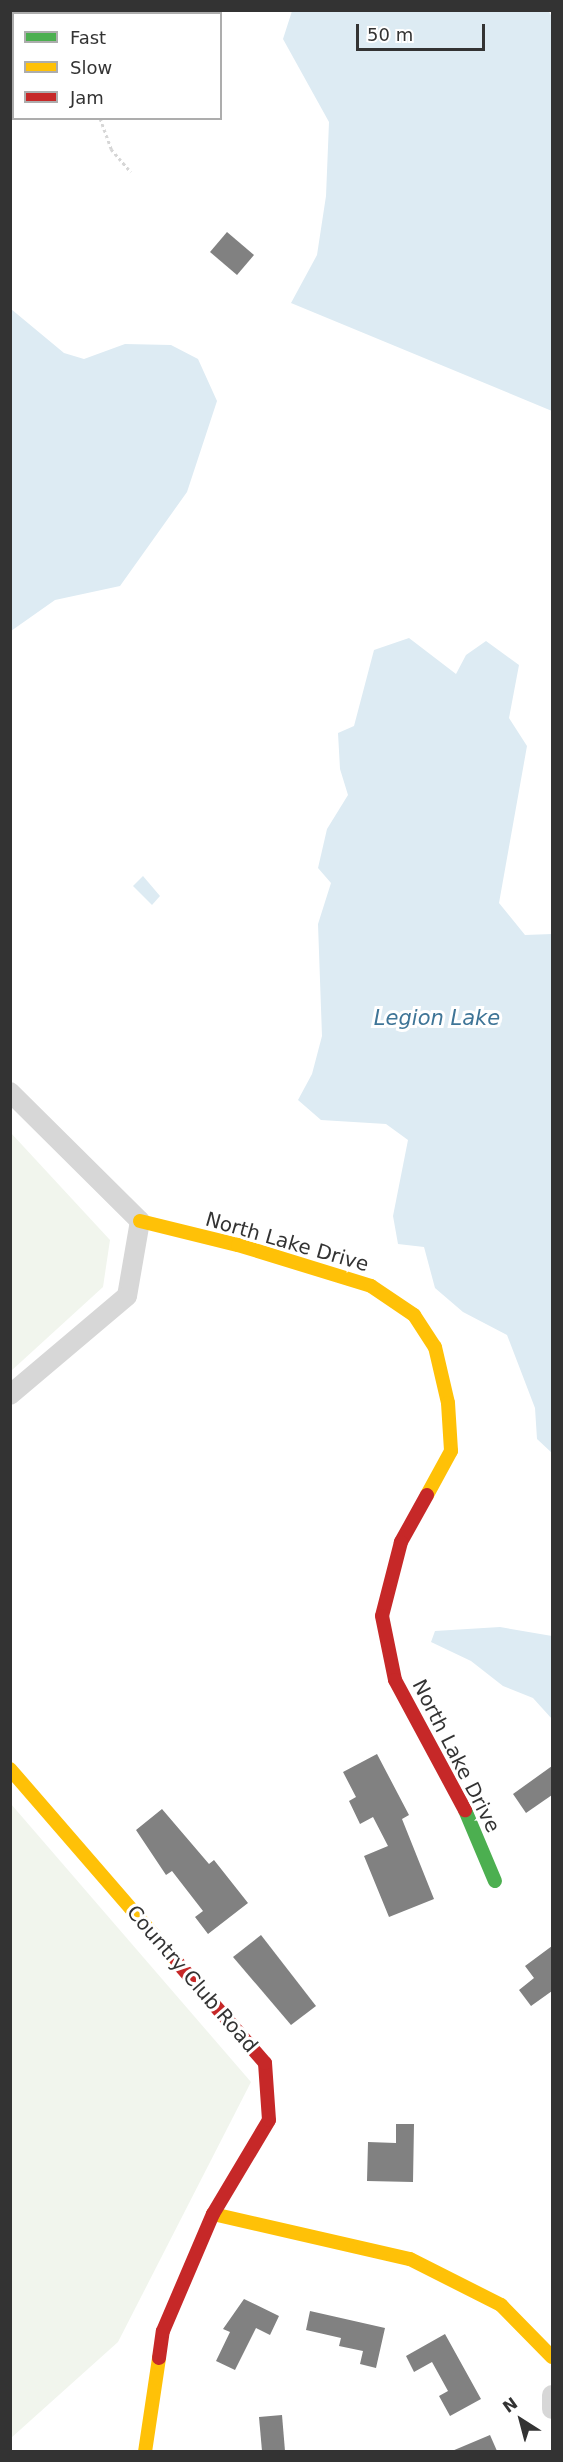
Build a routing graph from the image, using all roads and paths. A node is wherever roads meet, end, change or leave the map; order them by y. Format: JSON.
{"nodes":[{"id":1,"x":101,"y":120,"type":"edge"},
{"id":2,"x":130,"y":172,"type":"dead end"},
{"id":3,"x":10,"y":1092,"type":"edge"},
{"id":4,"x":140,"y":1221,"type":"junction"},
{"id":5,"x":10,"y":1395,"type":"edge"},
{"id":6,"x":10,"y":1769,"type":"edge"},
{"id":7,"x":495,"y":1881,"type":"dead end"},
{"id":8,"x":10,"y":2133,"type":"edge"},
{"id":9,"x":10,"y":2151,"type":"edge"},
{"id":10,"x":213,"y":2214,"type":"junction"},
{"id":11,"x":552,"y":2357,"type":"edge"},
{"id":12,"x":552,"y":2395,"type":"edge"},
{"id":13,"x":552,"y":2409,"type":"edge"},
{"id":14,"x":146,"y":2451,"type":"edge"}],
"edges":[{"from":1,"to":2,"type":"path"},
{"from":3,"to":4,"type":"street"},
{"from":4,"to":5,"type":"street"},
{"from":4,"to":7,"type":"street","name":"North Lake Drive"},
{"from":6,"to":10,"type":"street","name":"Country Club Road"},
{"from":8,"to":9,"type":"path"},
{"from":10,"to":11,"type":"street"},
{"from":10,"to":14,"type":"street","name":"Country Club Road"},
{"from":12,"to":13,"type":"street"}]}
